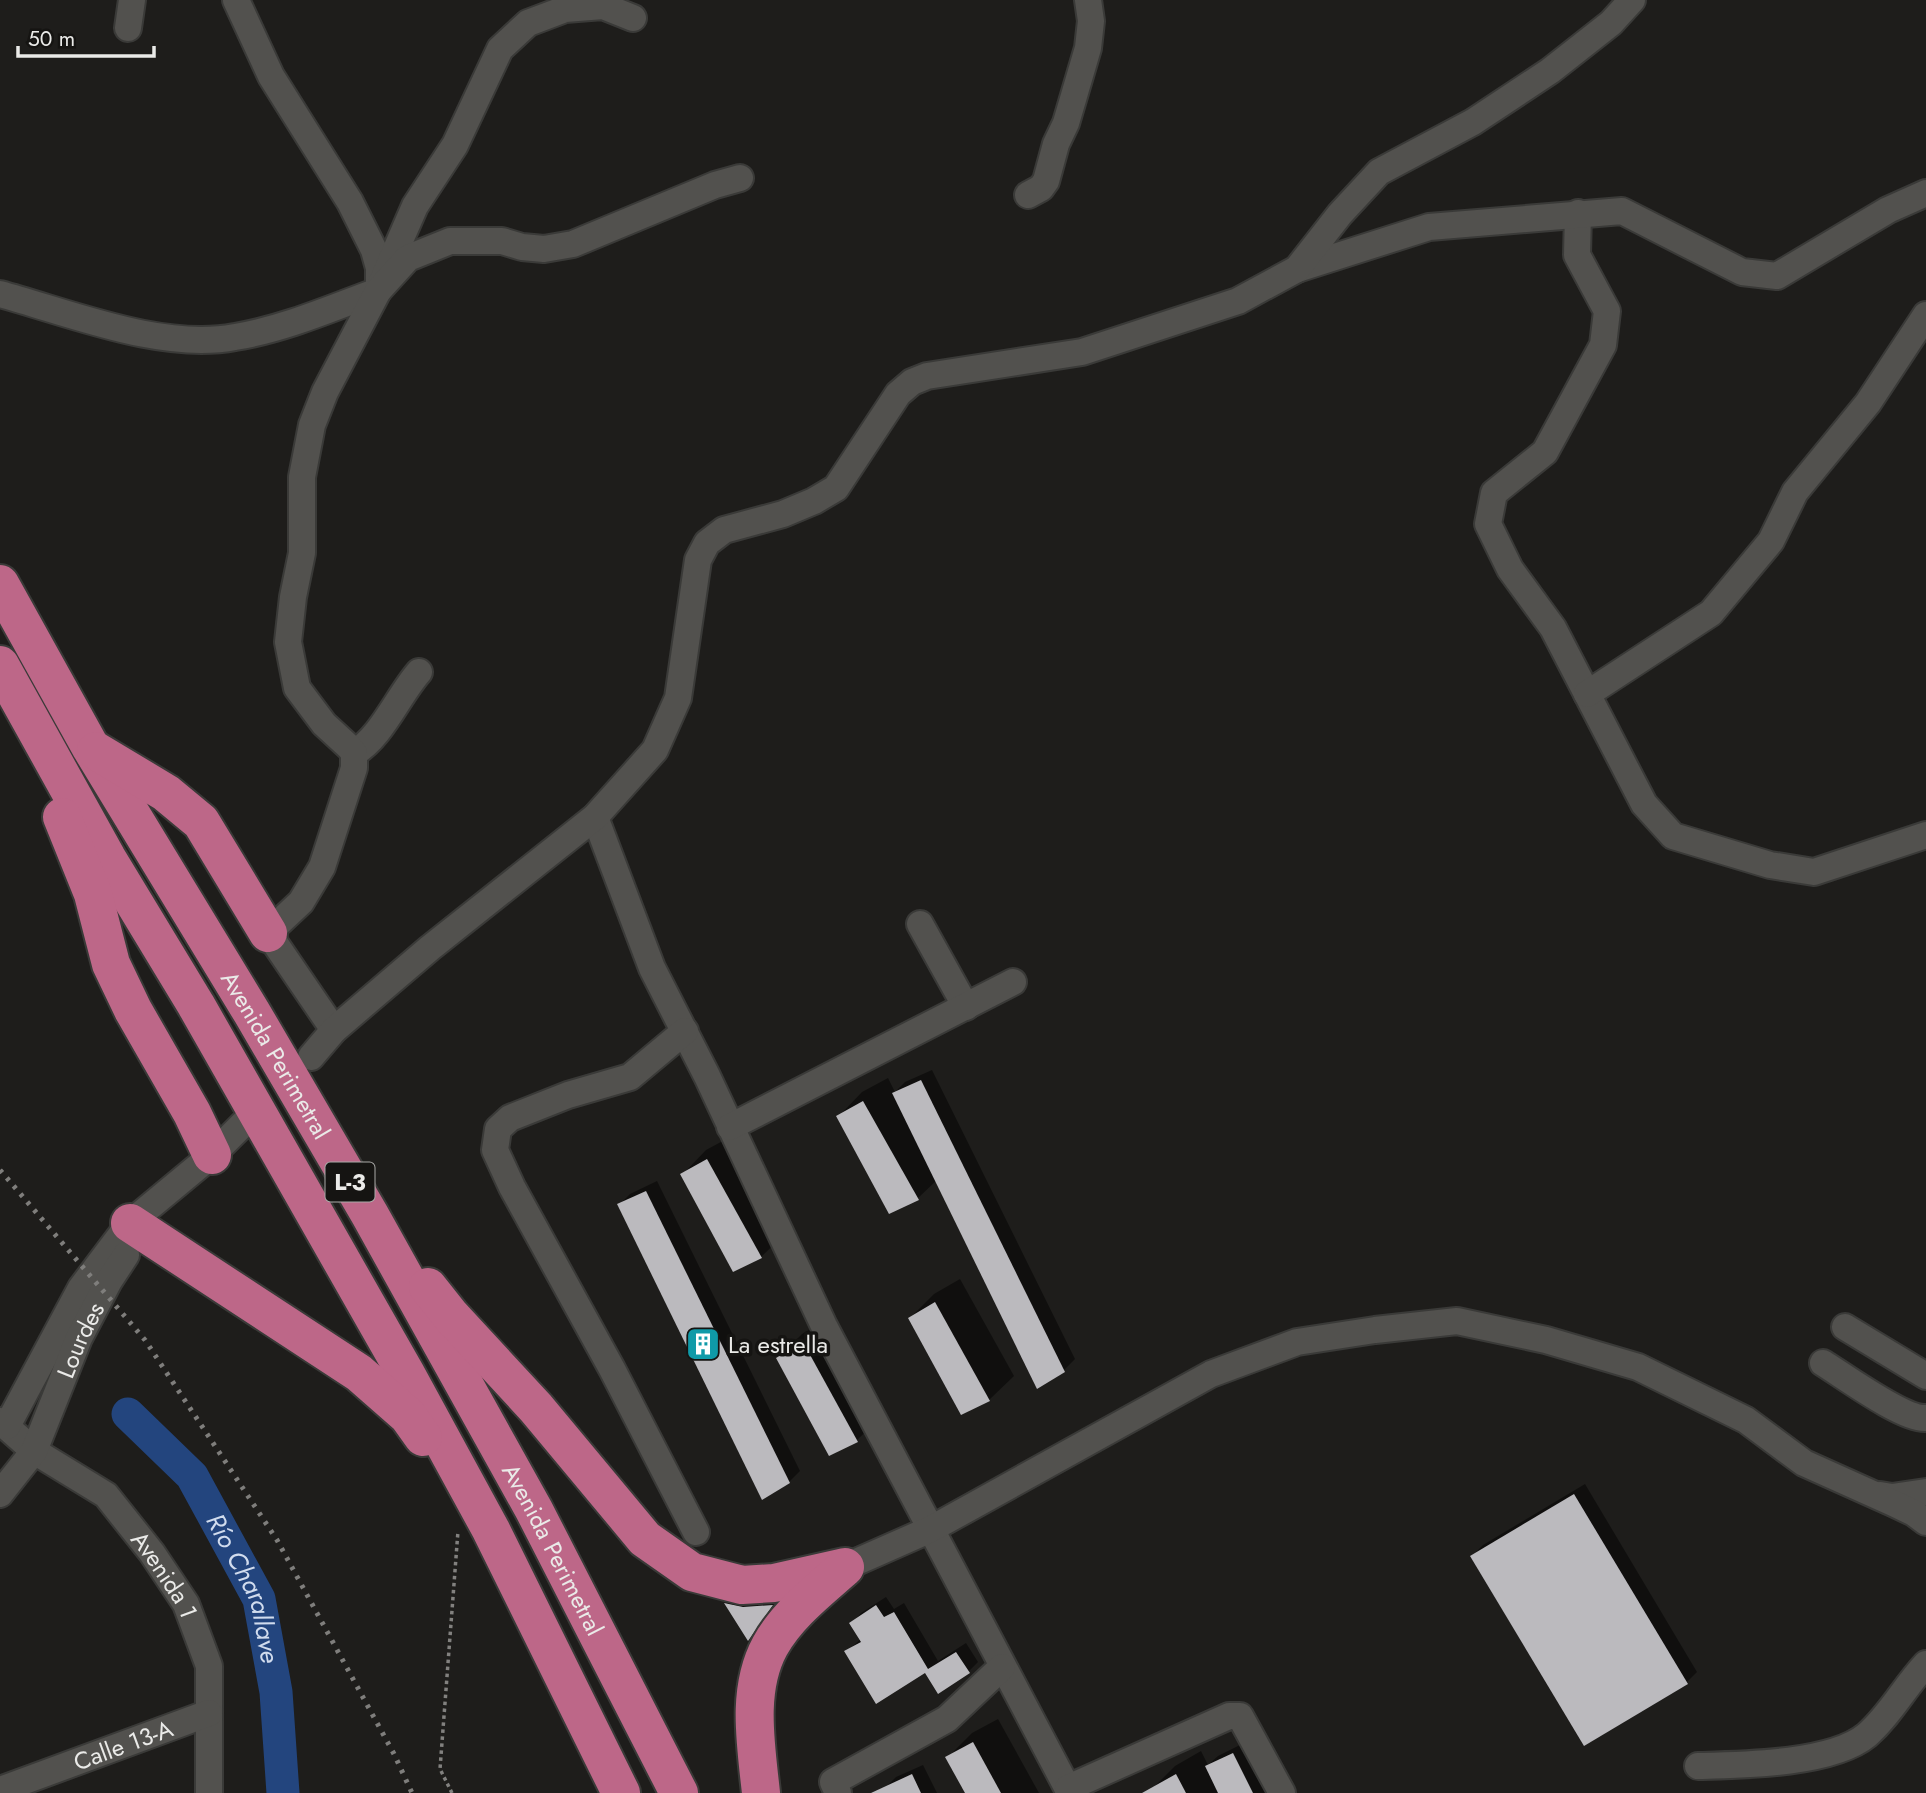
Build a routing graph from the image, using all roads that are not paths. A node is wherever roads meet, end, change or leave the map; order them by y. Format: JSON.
{"nodes":[{"id":1,"x":132,"y":0,"type":"edge"},
{"id":2,"x":236,"y":0,"type":"edge"},
{"id":3,"x":1088,"y":0,"type":"edge"},
{"id":4,"x":1627,"y":3,"type":"edge"},
{"id":5,"x":633,"y":18,"type":"dead end"},
{"id":6,"x":128,"y":28,"type":"dead end"},
{"id":7,"x":740,"y":178,"type":"dead end"},
{"id":8,"x":1926,"y":193,"type":"edge"},
{"id":9,"x":1028,"y":195,"type":"dead end"},
{"id":10,"x":1578,"y":213,"type":"junction"},
{"id":11,"x":1297,"y":269,"type":"junction"},
{"id":12,"x":378,"y":291,"type":"junction"},
{"id":13,"x":0,"y":294,"type":"edge"},
{"id":14,"x":1926,"y":316,"type":"edge"},
{"id":15,"x":0,"y":584,"type":"edge"},
{"id":16,"x":419,"y":672,"type":"dead end"},
{"id":17,"x":4,"y":676,"type":"edge"},
{"id":18,"x":1587,"y":694,"type":"junction"},
{"id":19,"x":35,"y":732,"type":"junction"},
{"id":20,"x":91,"y":748,"type":"junction"},
{"id":21,"x":354,"y":753,"type":"junction"},
{"id":22,"x":166,"y":793,"type":"junction"},
{"id":23,"x":595,"y":817,"type":"junction"},
{"id":24,"x":140,"y":827,"type":"junction"},
{"id":25,"x":1926,"y":835,"type":"edge"},
{"id":26,"x":920,"y":924,"type":"dead end"},
{"id":27,"x":268,"y":933,"type":"junction"},
{"id":28,"x":1013,"y":982,"type":"dead end"},
{"id":29,"x":966,"y":1007,"type":"junction"},
{"id":30,"x":334,"y":1030,"type":"junction"},
{"id":31,"x":685,"y":1031,"type":"junction"},
{"id":32,"x":311,"y":1057,"type":"dead end"},
{"id":33,"x":246,"y":1121,"type":"dead end"},
{"id":34,"x":730,"y":1127,"type":"junction"},
{"id":35,"x":212,"y":1155,"type":"junction"},
{"id":36,"x":370,"y":1215,"type":"junction"},
{"id":37,"x":136,"y":1227,"type":"junction"},
{"id":38,"x":1845,"y":1327,"type":"dead end"},
{"id":39,"x":1823,"y":1363,"type":"dead end"},
{"id":40,"x":1926,"y":1376,"type":"edge"},
{"id":41,"x":1926,"y":1418,"type":"edge"},
{"id":42,"x":4,"y":1424,"type":"edge"},
{"id":43,"x":34,"y":1451,"type":"junction"},
{"id":44,"x":1926,"y":1492,"type":"edge"},
{"id":45,"x":0,"y":1494,"type":"edge"},
{"id":46,"x":1872,"y":1494,"type":"junction"},
{"id":47,"x":1926,"y":1522,"type":"edge"},
{"id":48,"x":931,"y":1529,"type":"junction"},
{"id":49,"x":475,"y":1530,"type":"junction"},
{"id":50,"x":696,"y":1532,"type":"dead end"},
{"id":51,"x":845,"y":1567,"type":"junction"},
{"id":52,"x":1926,"y":1664,"type":"edge"},
{"id":53,"x":1002,"y":1667,"type":"junction"},
{"id":54,"x":209,"y":1713,"type":"junction"},
{"id":55,"x":1698,"y":1766,"type":"dead end"},
{"id":56,"x":0,"y":1790,"type":"edge"},
{"id":57,"x":1069,"y":1791,"type":"edge"},
{"id":58,"x":209,"y":1793,"type":"edge"},
{"id":59,"x":621,"y":1793,"type":"edge"},
{"id":60,"x":678,"y":1793,"type":"edge"},
{"id":61,"x":761,"y":1793,"type":"edge"},
{"id":62,"x":838,"y":1793,"type":"edge"},
{"id":63,"x":1282,"y":1793,"type":"edge"}],
"edges":[{"from":1,"to":6,"type":"street"},
{"from":2,"to":12,"type":"street"},
{"from":3,"to":9,"type":"street"},
{"from":4,"to":11,"type":"street"},
{"from":5,"to":12,"type":"street"},
{"from":7,"to":12,"type":"street"},
{"from":8,"to":10,"type":"street"},
{"from":10,"to":11,"type":"street"},
{"from":10,"to":18,"type":"street"},
{"from":11,"to":23,"type":"street"},
{"from":12,"to":13,"type":"street"},
{"from":12,"to":21,"type":"street"},
{"from":14,"to":18,"type":"street"},
{"from":15,"to":20,"type":"highway","name":"Avenida Perimetral","number":"L-3"},
{"from":16,"to":21,"type":"street"},
{"from":17,"to":19,"type":"highway","name":"Avenida Perimetral","number":"L-3"},
{"from":18,"to":25,"type":"street"},
{"from":19,"to":35,"type":"highway"},
{"from":19,"to":49,"type":"highway","name":"Avenida Perimetral","number":"L-3"},
{"from":20,"to":22,"type":"highway"},
{"from":20,"to":24,"type":"highway","name":"Avenida Perimetral","number":"L-3"},
{"from":21,"to":27,"type":"street"},
{"from":22,"to":24,"type":"highway"},
{"from":22,"to":27,"type":"highway"},
{"from":23,"to":30,"type":"street"},
{"from":23,"to":31,"type":"street"},
{"from":24,"to":36,"type":"highway","name":"Avenida Perimetral","number":"L-3"},
{"from":26,"to":29,"type":"street"},
{"from":27,"to":30,"type":"street"},
{"from":28,"to":29,"type":"street"},
{"from":29,"to":34,"type":"street"},
{"from":30,"to":32,"type":"street"},
{"from":31,"to":34,"type":"street"},
{"from":31,"to":50,"type":"street"},
{"from":33,"to":35,"type":"street"},
{"from":34,"to":48,"type":"street"},
{"from":35,"to":37,"type":"street"},
{"from":36,"to":51,"type":"highway"},
{"from":36,"to":60,"type":"highway","name":"Avenida Perimetral","number":"L-3"},
{"from":37,"to":42,"type":"street"},
{"from":37,"to":43,"type":"street","name":"Lourdes"},
{"from":37,"to":49,"type":"highway"},
{"from":38,"to":40,"type":"street"},
{"from":39,"to":41,"type":"street"},
{"from":42,"to":43,"type":"street","name":"Avenida 1"},
{"from":43,"to":45,"type":"street","name":"Lourdes"},
{"from":43,"to":54,"type":"street","name":"Avenida 1"},
{"from":44,"to":46,"type":"street"},
{"from":46,"to":47,"type":"street"},
{"from":46,"to":48,"type":"street"},
{"from":48,"to":51,"type":"street"},
{"from":48,"to":53,"type":"street"},
{"from":49,"to":59,"type":"highway","name":"Avenida Perimetral","number":"L-3"},
{"from":51,"to":61,"type":"highway"},
{"from":52,"to":55,"type":"street"},
{"from":53,"to":57,"type":"street"},
{"from":53,"to":62,"type":"street"},
{"from":54,"to":56,"type":"street","name":"Calle 13-A"},
{"from":54,"to":58,"type":"street","name":"Avenida 1"},
{"from":57,"to":63,"type":"street"}]}
